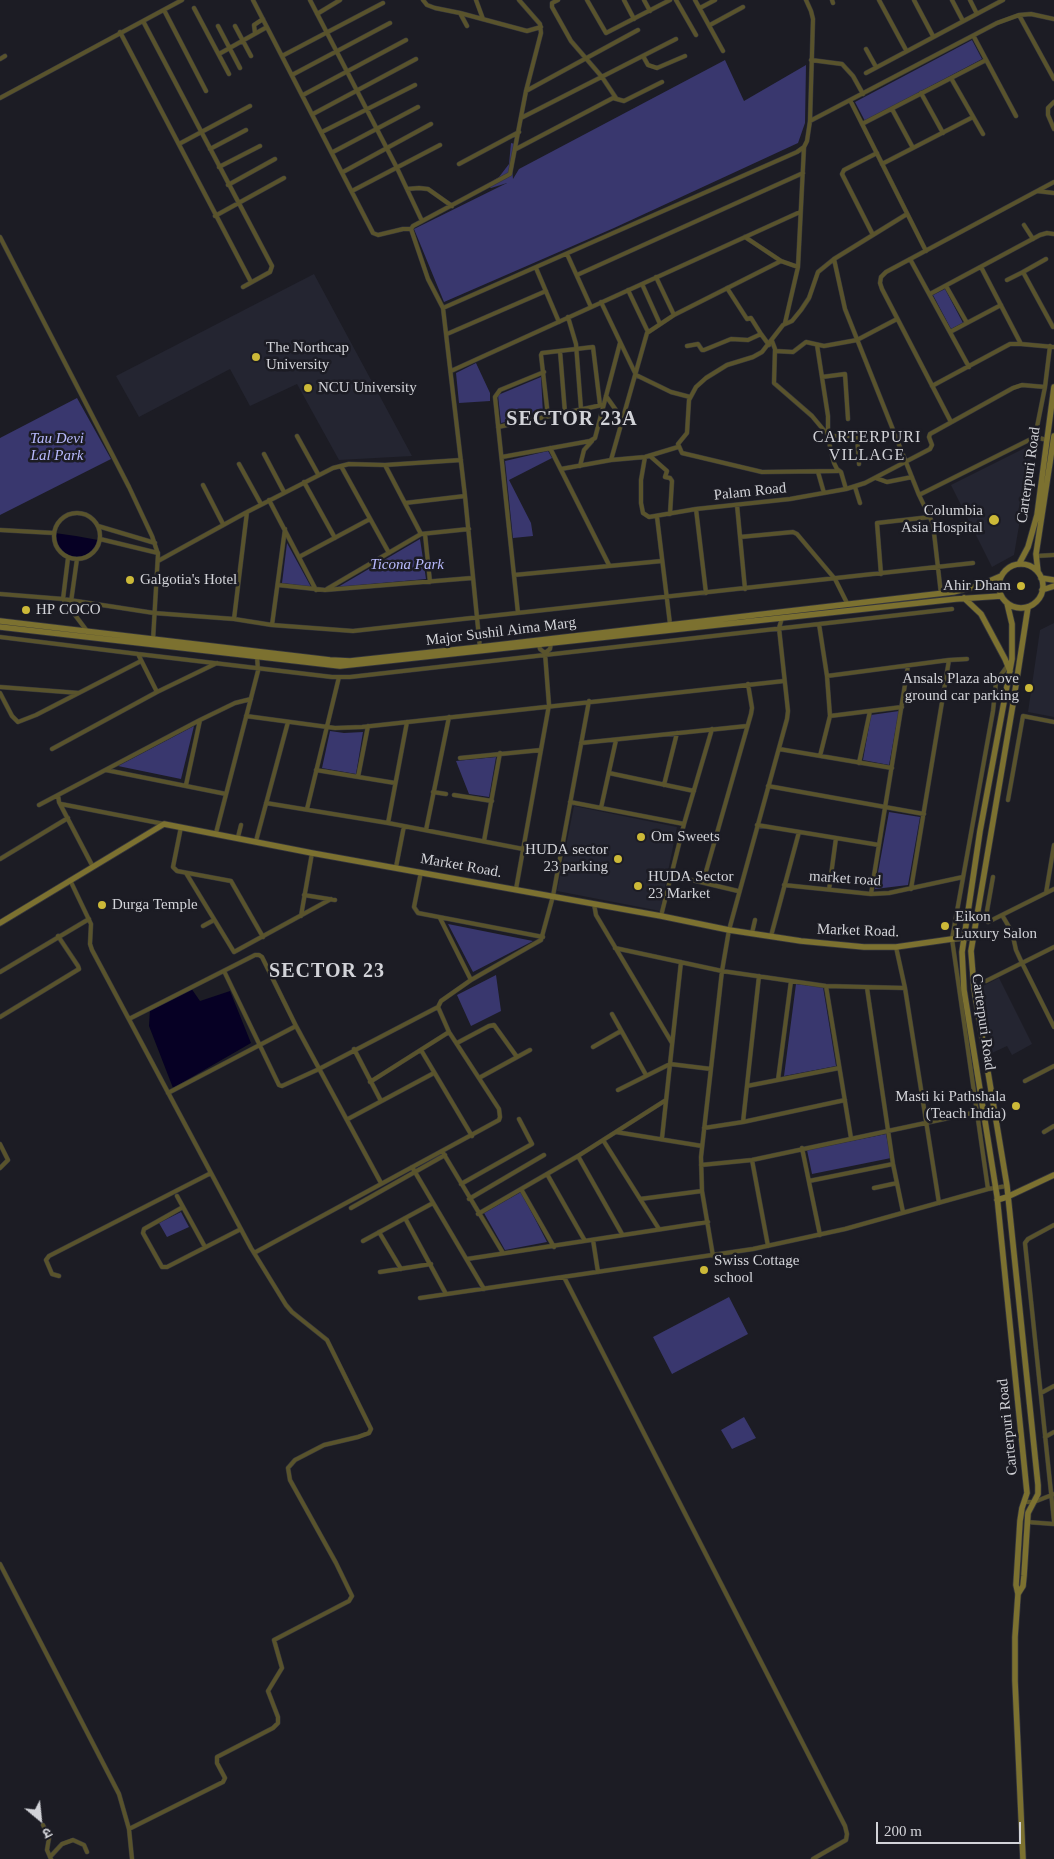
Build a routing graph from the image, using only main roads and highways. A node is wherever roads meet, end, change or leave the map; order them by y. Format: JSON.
{"nodes":[{"id":1,"x":1054,"y":387,"type":"edge"},
{"id":2,"x":1054,"y":436,"type":"edge"},
{"id":3,"x":1052,"y":466,"type":"edge"},
{"id":4,"x":1019,"y":564,"type":"junction"},
{"id":5,"x":1039,"y":575,"type":"junction"},
{"id":6,"x":1001,"y":576,"type":"junction"},
{"id":7,"x":1054,"y":580,"type":"edge"},
{"id":8,"x":1054,"y":586,"type":"edge"},
{"id":9,"x":1042,"y":590,"type":"junction"},
{"id":10,"x":1001,"y":596,"type":"junction"},
{"id":11,"x":964,"y":598,"type":"junction"},
{"id":12,"x":1007,"y":603,"type":"junction"},
{"id":13,"x":1028,"y":607,"type":"junction"},
{"id":14,"x":782,"y":615,"type":"junction"},
{"id":15,"x":772,"y":616,"type":"junction"},
{"id":16,"x":0,"y":621,"type":"edge"},
{"id":17,"x":0,"y":627,"type":"edge"},
{"id":18,"x":153,"y":642,"type":"junction"},
{"id":19,"x":480,"y":650,"type":"junction"},
{"id":20,"x":1010,"y":674,"type":"junction"},
{"id":21,"x":0,"y":924,"type":"edge"},
{"id":22,"x":974,"y":937,"type":"junction"},
{"id":23,"x":964,"y":938,"type":"junction"},
{"id":24,"x":1054,"y":1175,"type":"edge"},
{"id":25,"x":1007,"y":1197,"type":"junction"},
{"id":26,"x":997,"y":1200,"type":"junction"},
{"id":27,"x":1018,"y":1594,"type":"junction"},
{"id":28,"x":1023,"y":1859,"type":"edge"}],
"edges":[{"from":1,"to":4,"type":"main road","name":"Carterpuri Road"},
{"from":2,"to":3,"type":"main road","name":"Carterpuri Road"},
{"from":3,"to":5,"type":"main road","name":"Carterpuri Road"},
{"from":4,"to":5,"type":"main road"},
{"from":4,"to":6,"type":"main road"},
{"from":5,"to":7,"type":"main road"},
{"from":5,"to":9,"type":"main road"},
{"from":6,"to":10,"type":"main road"},
{"from":6,"to":14,"type":"main road","name":"Major Sushil Aima Marg"},
{"from":8,"to":9,"type":"main road"},
{"from":9,"to":13,"type":"main road"},
{"from":10,"to":11,"type":"main road","name":"Major Sushil Aima Marg"},
{"from":10,"to":12,"type":"main road"},
{"from":11,"to":14,"type":"main road","name":"Major Sushil Aima Marg"},
{"from":11,"to":20,"type":"main road"},
{"from":12,"to":13,"type":"main road"},
{"from":12,"to":20,"type":"main road","name":"Carterpuri Road"},
{"from":13,"to":22,"type":"main road","name":"Carterpuri Road"},
{"from":14,"to":15,"type":"main road","name":"Major Sushil Aima Marg"},
{"from":15,"to":19,"type":"main road","name":"Major Sushil Aima Marg"},
{"from":15,"to":19,"type":"main road","name":"Major Sushil Aima Marg"},
{"from":16,"to":18,"type":"main road","name":"Major Sushil Aima Marg"},
{"from":17,"to":18,"type":"main road","name":"Major Sushil Aima Marg"},
{"from":18,"to":19,"type":"main road","name":"Major Sushil Aima Marg"},
{"from":20,"to":23,"type":"main road","name":"Carterpuri Road"},
{"from":21,"to":23,"type":"main road","name":"Market Road."},
{"from":22,"to":23,"type":"main road","name":"Market Road."},
{"from":22,"to":25,"type":"main road","name":"Carterpuri Road"},
{"from":23,"to":26,"type":"main road","name":"Carterpuri Road"},
{"from":24,"to":25,"type":"main road"},
{"from":25,"to":26,"type":"main road"},
{"from":25,"to":27,"type":"main road","name":"Carterpuri Road"},
{"from":26,"to":27,"type":"main road","name":"Carterpuri Road"},
{"from":27,"to":28,"type":"main road","name":"Carterpuri Road"}]}
